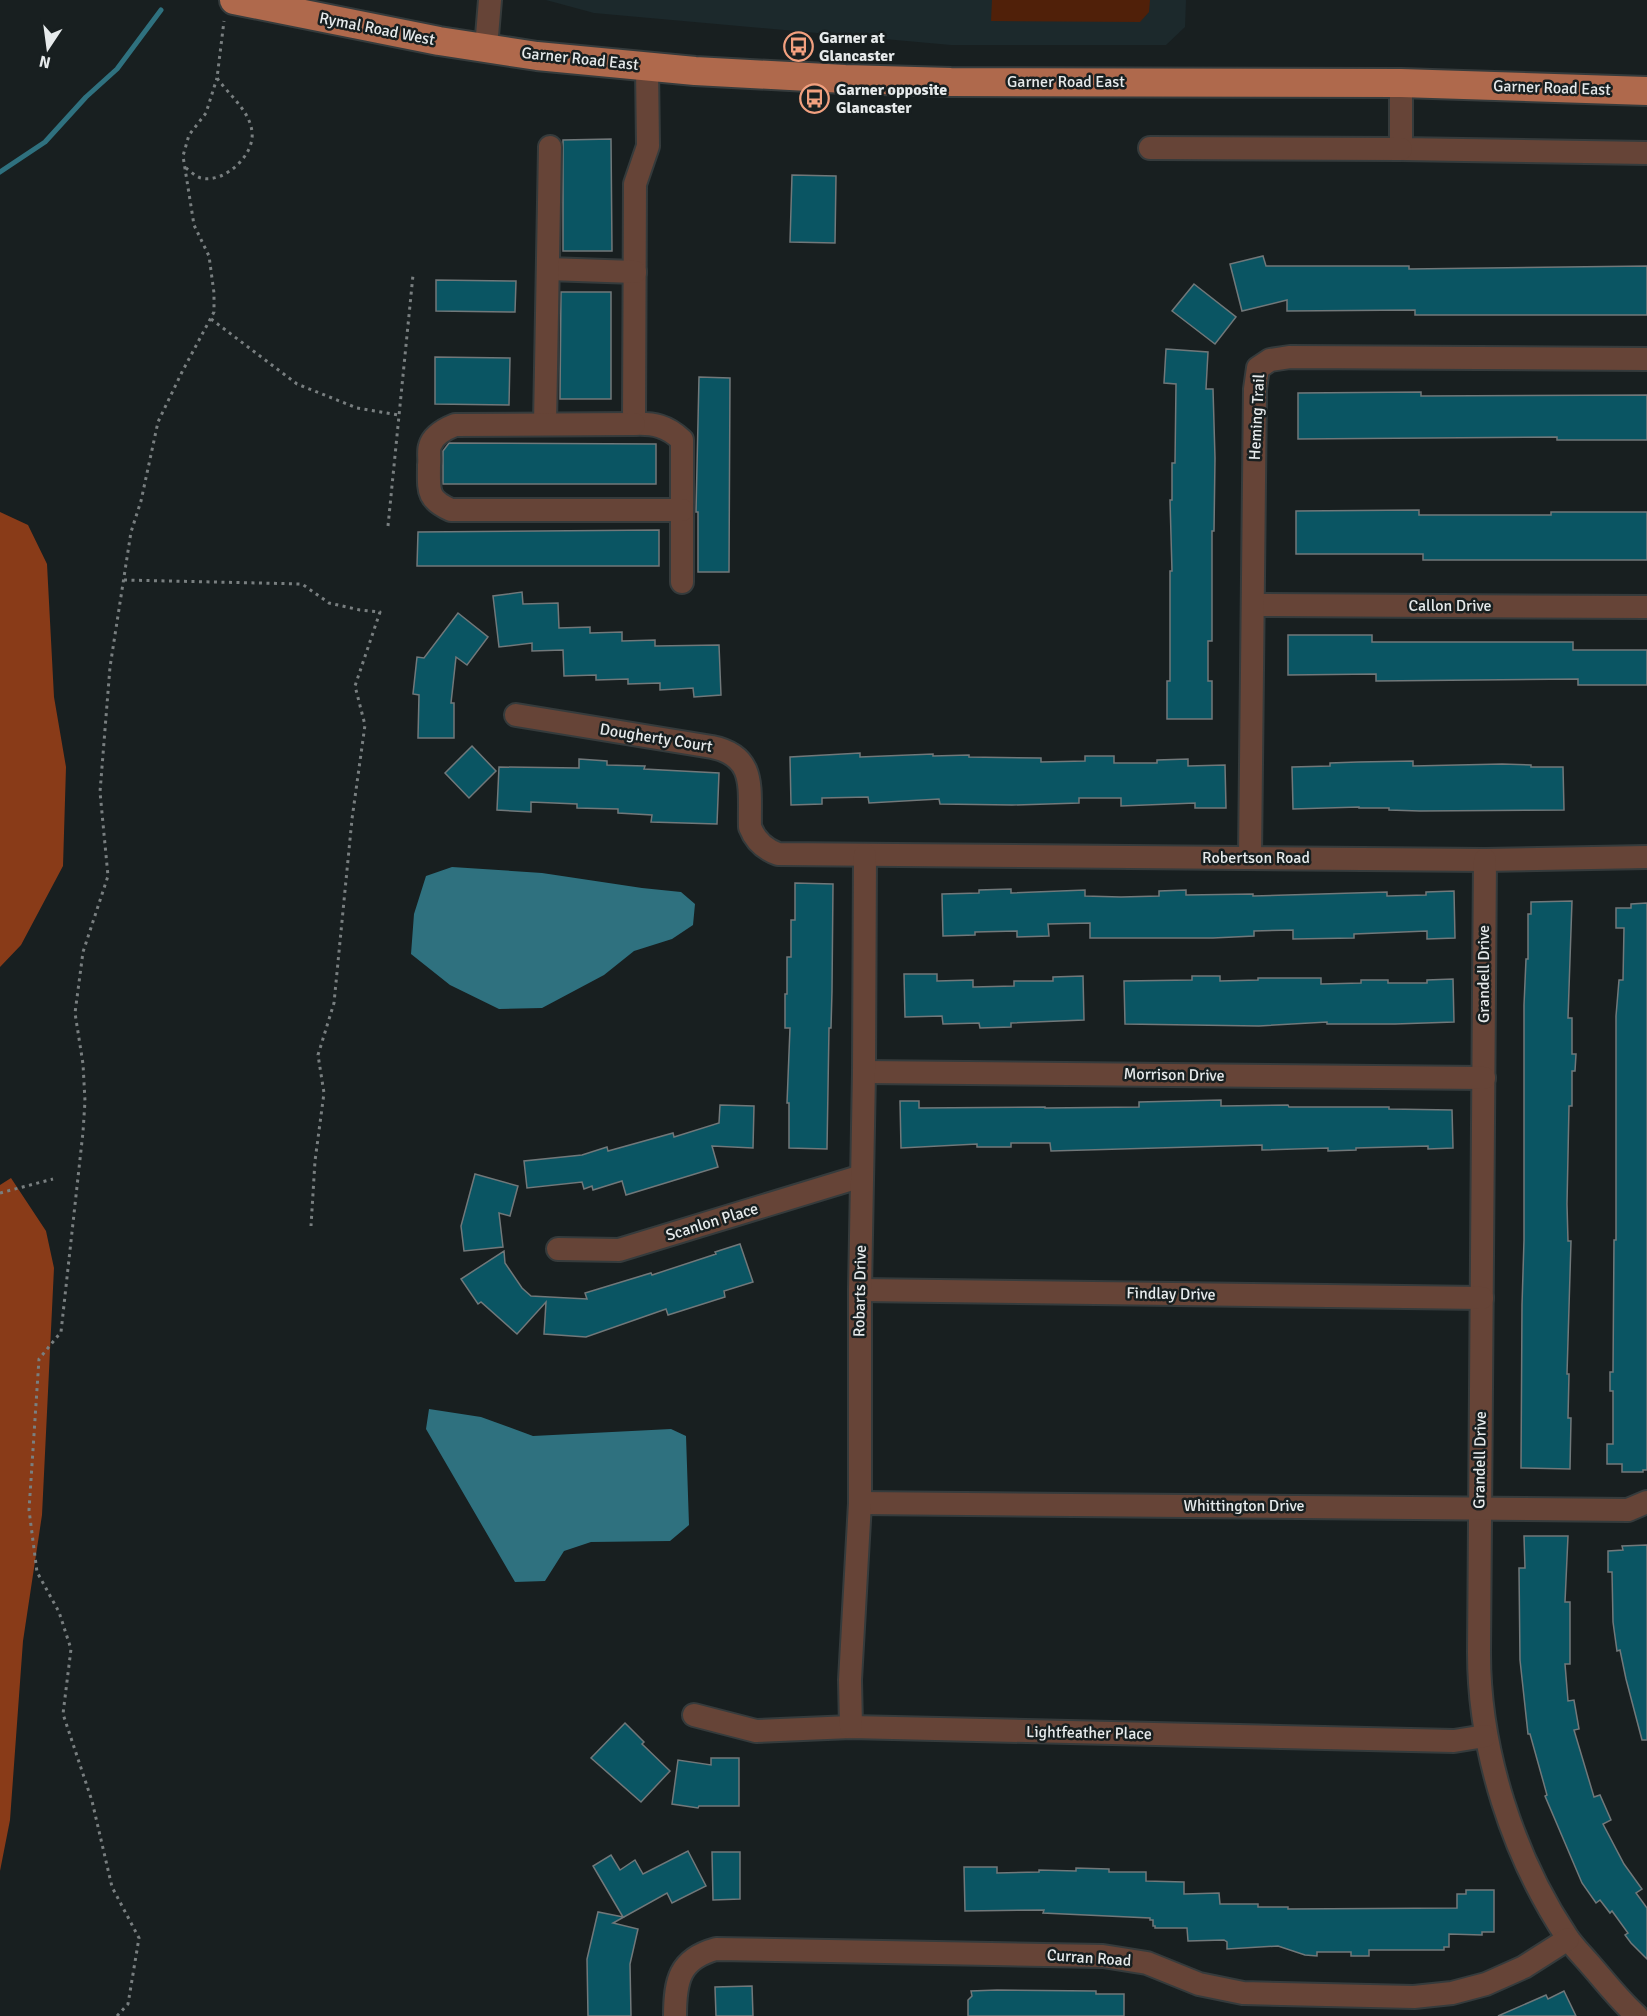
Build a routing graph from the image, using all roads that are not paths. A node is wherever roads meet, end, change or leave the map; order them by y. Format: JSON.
{"nodes":[{"id":1,"x":490,"y":0,"type":"edge"},
{"id":2,"x":230,"y":6,"type":"edge"},
{"id":3,"x":486,"y":48,"type":"junction"},
{"id":4,"x":647,"y":67,"type":"junction"},
{"id":5,"x":1401,"y":83,"type":"junction"},
{"id":6,"x":1647,"y":92,"type":"edge"},
{"id":7,"x":550,"y":147,"type":"dead end"},
{"id":8,"x":1150,"y":148,"type":"dead end"},
{"id":9,"x":1401,"y":149,"type":"junction"},
{"id":10,"x":1647,"y":153,"type":"edge"},
{"id":11,"x":548,"y":269,"type":"junction"},
{"id":12,"x":635,"y":272,"type":"junction"},
{"id":13,"x":1647,"y":359,"type":"edge"},
{"id":14,"x":545,"y":424,"type":"junction"},
{"id":15,"x":634,"y":424,"type":"junction"},
{"id":16,"x":682,"y":510,"type":"junction"},
{"id":17,"x":682,"y":582,"type":"dead end"},
{"id":18,"x":1253,"y":605,"type":"junction"},
{"id":19,"x":1647,"y":607,"type":"edge"},
{"id":20,"x":516,"y":715,"type":"dead end"},
{"id":21,"x":865,"y":855,"type":"junction"},
{"id":22,"x":1647,"y":857,"type":"edge"},
{"id":23,"x":1250,"y":858,"type":"junction"},
{"id":24,"x":1485,"y":860,"type":"junction"},
{"id":25,"x":864,"y":1072,"type":"junction"},
{"id":26,"x":1484,"y":1078,"type":"junction"},
{"id":27,"x":862,"y":1176,"type":"junction"},
{"id":28,"x":558,"y":1249,"type":"dead end"},
{"id":29,"x":860,"y":1290,"type":"junction"},
{"id":30,"x":1482,"y":1298,"type":"junction"},
{"id":31,"x":860,"y":1503,"type":"junction"},
{"id":32,"x":1480,"y":1508,"type":"junction"},
{"id":33,"x":1641,"y":1510,"type":"edge"},
{"id":34,"x":694,"y":1715,"type":"dead end"},
{"id":35,"x":851,"y":1727,"type":"junction"},
{"id":36,"x":1485,"y":1737,"type":"junction"},
{"id":37,"x":1568,"y":1939,"type":"junction"},
{"id":38,"x":675,"y":2016,"type":"edge"},
{"id":39,"x":1637,"y":2016,"type":"edge"}],
"edges":[{"from":1,"to":3,"type":"street"},
{"from":2,"to":3,"type":"main road","name":"Rymal Road West"},
{"from":3,"to":4,"type":"main road","name":"Garner Road East"},
{"from":4,"to":5,"type":"main road","name":"Garner Road East"},
{"from":4,"to":12,"type":"street"},
{"from":5,"to":6,"type":"main road","name":"Garner Road East"},
{"from":5,"to":9,"type":"street"},
{"from":7,"to":11,"type":"street"},
{"from":8,"to":9,"type":"street"},
{"from":9,"to":10,"type":"street"},
{"from":11,"to":12,"type":"street"},
{"from":11,"to":14,"type":"street"},
{"from":12,"to":15,"type":"street"},
{"from":13,"to":18,"type":"street","name":"Heming Trail"},
{"from":14,"to":15,"type":"street"},
{"from":14,"to":16,"type":"street"},
{"from":15,"to":16,"type":"street"},
{"from":16,"to":17,"type":"street"},
{"from":18,"to":19,"type":"street","name":"Callon Drive"},
{"from":18,"to":23,"type":"street","name":"Heming Trail"},
{"from":20,"to":21,"type":"street","name":"Dougherty Court"},
{"from":21,"to":23,"type":"street","name":"Robertson Road"},
{"from":21,"to":25,"type":"street","name":"Robarts Drive"},
{"from":22,"to":24,"type":"street","name":"Robertson Road"},
{"from":23,"to":24,"type":"street","name":"Robertson Road"},
{"from":24,"to":26,"type":"street","name":"Grandell Drive"},
{"from":25,"to":26,"type":"street","name":"Morrison Drive"},
{"from":25,"to":27,"type":"street","name":"Robarts Drive"},
{"from":26,"to":30,"type":"street","name":"Grandell Drive"},
{"from":27,"to":28,"type":"street","name":"Scanlon Place"},
{"from":27,"to":29,"type":"street","name":"Robarts Drive"},
{"from":29,"to":30,"type":"street","name":"Findlay Drive"},
{"from":29,"to":31,"type":"street","name":"Robarts Drive"},
{"from":30,"to":32,"type":"street","name":"Grandell Drive"},
{"from":31,"to":32,"type":"street","name":"Whittington Drive"},
{"from":31,"to":35,"type":"street","name":"Robarts Drive"},
{"from":32,"to":33,"type":"street","name":"Whittington Drive"},
{"from":32,"to":36,"type":"street","name":"Grandell Drive"},
{"from":34,"to":35,"type":"street","name":"Lightfeather Place"},
{"from":35,"to":36,"type":"street","name":"Lightfeather Place"},
{"from":36,"to":37,"type":"street","name":"Grandell Drive"},
{"from":37,"to":38,"type":"street","name":"Curran Road"},
{"from":37,"to":39,"type":"street","name":"Grandell Drive"}]}
